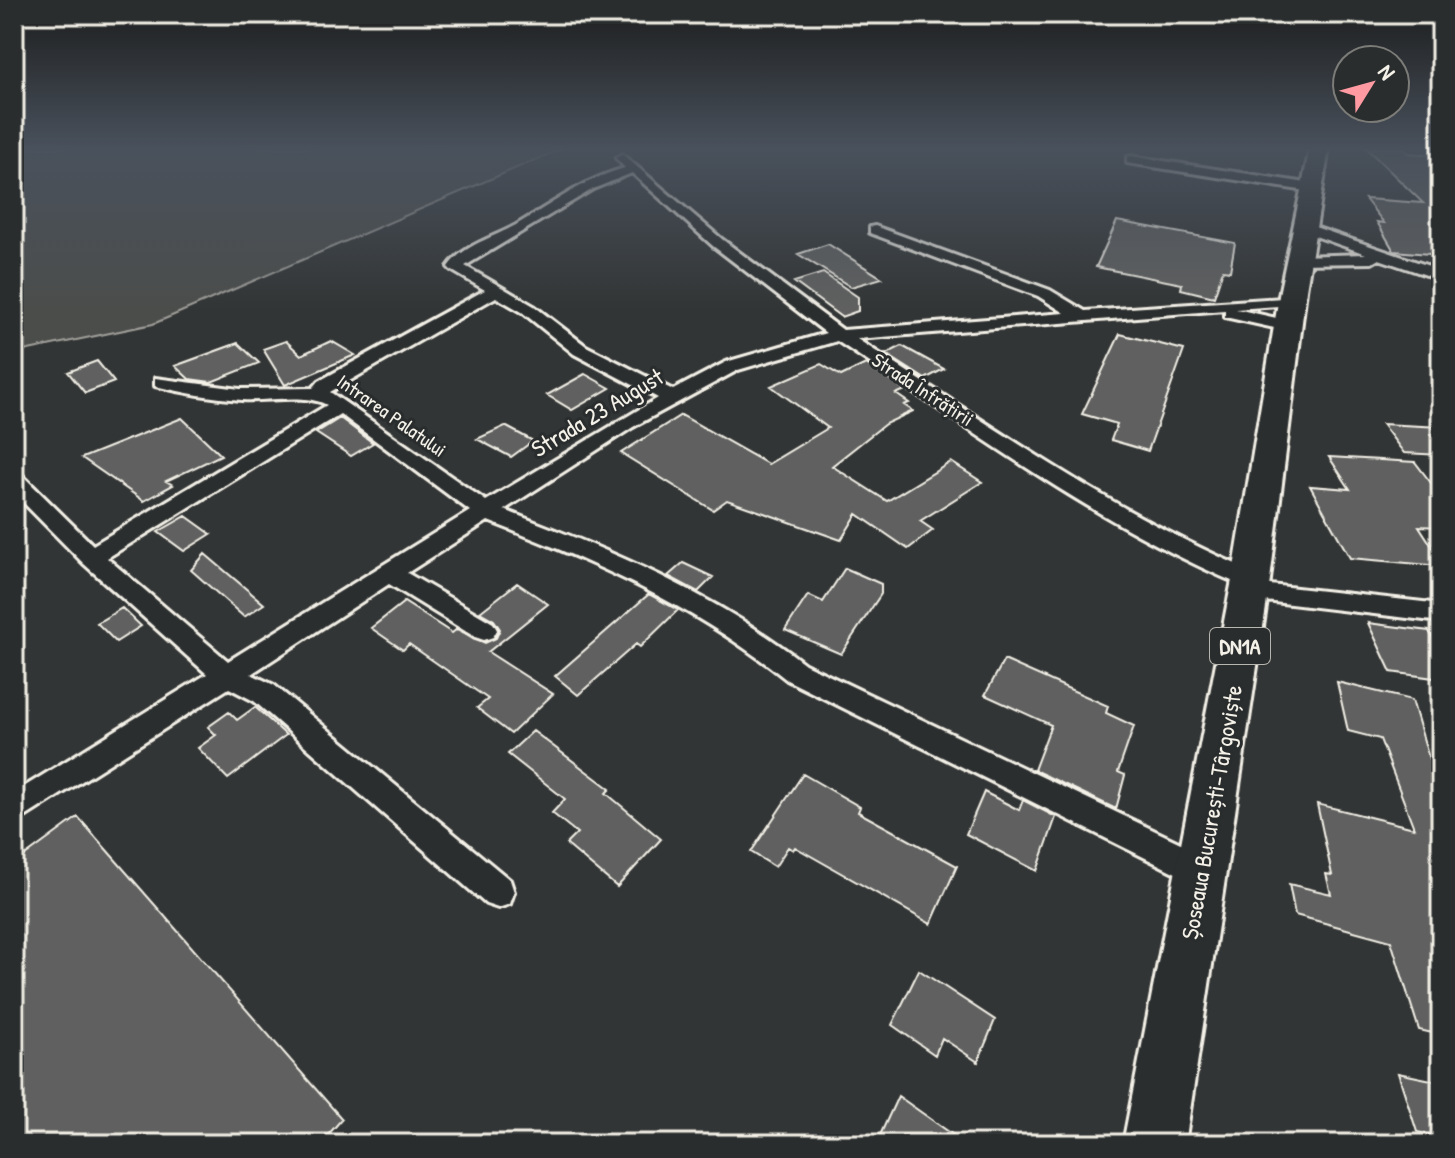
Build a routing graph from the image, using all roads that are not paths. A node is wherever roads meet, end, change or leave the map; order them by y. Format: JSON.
{"nodes":[{"id":1,"x":557,"y":202,"type":"edge"},
{"id":2,"x":671,"y":202,"type":"edge"},
{"id":3,"x":1310,"y":202,"type":"edge"},
{"id":4,"x":875,"y":230,"type":"dead end"},
{"id":5,"x":1391,"y":258,"type":"junction"},
{"id":6,"x":1441,"y":260,"type":"edge"},
{"id":7,"x":1441,"y":275,"type":"edge"},
{"id":8,"x":1296,"y":279,"type":"junction"},
{"id":9,"x":495,"y":291,"type":"junction"},
{"id":10,"x":1082,"y":316,"type":"junction"},
{"id":11,"x":839,"y":335,"type":"junction"},
{"id":12,"x":162,"y":382,"type":"dead end"},
{"id":13,"x":319,"y":393,"type":"junction"},
{"id":14,"x":671,"y":397,"type":"junction"},
{"id":15,"x":341,"y":405,"type":"junction"},
{"id":16,"x":14,"y":480,"type":"edge"},
{"id":17,"x":486,"y":512,"type":"junction"},
{"id":18,"x":91,"y":557,"type":"junction"},
{"id":19,"x":389,"y":573,"type":"junction"},
{"id":20,"x":1250,"y":586,"type":"junction"},
{"id":21,"x":1441,"y":613,"type":"edge"},
{"id":22,"x":484,"y":630,"type":"dead end"},
{"id":23,"x":227,"y":675,"type":"junction"},
{"id":24,"x":14,"y":810,"type":"edge"},
{"id":25,"x":1201,"y":869,"type":"junction"},
{"id":26,"x":498,"y":892,"type":"dead end"},
{"id":27,"x":1154,"y":1144,"type":"edge"}],
"edges":[{"from":1,"to":9,"type":"street","name":"Strada Înfrățirii"},
{"from":2,"to":11,"type":"street","name":"Strada Înfrățirii"},
{"from":3,"to":8,"type":"main road","name":"Șoseaua București-Târgoviște","number":"DN1A"},
{"from":4,"to":10,"type":"street"},
{"from":5,"to":6,"type":"street"},
{"from":5,"to":7,"type":"street"},
{"from":5,"to":8,"type":"street","name":"Strada 23 August"},
{"from":5,"to":8,"type":"street"},
{"from":8,"to":10,"type":"street","name":"Strada 23 August"},
{"from":8,"to":20,"type":"main road","name":"Șoseaua București-Târgoviște","number":"DN1A"},
{"from":9,"to":13,"type":"street","name":"Intrarea Palatului"},
{"from":9,"to":14,"type":"street"},
{"from":10,"to":11,"type":"street","name":"Strada 23 August"},
{"from":11,"to":14,"type":"street","name":"Strada 23 August"},
{"from":11,"to":20,"type":"street","name":"Strada Înfrățirii"},
{"from":12,"to":13,"type":"street"},
{"from":13,"to":15,"type":"street","name":"Intrarea Palatului"},
{"from":14,"to":17,"type":"street","name":"Strada 23 August"},
{"from":15,"to":17,"type":"street","name":"Intrarea Palatului"},
{"from":15,"to":18,"type":"street"},
{"from":16,"to":18,"type":"street"},
{"from":17,"to":19,"type":"street","name":"Strada 23 August"},
{"from":17,"to":25,"type":"street","name":"Intrarea Palatului"},
{"from":18,"to":23,"type":"street"},
{"from":19,"to":22,"type":"street"},
{"from":19,"to":23,"type":"street","name":"Strada 23 August"},
{"from":20,"to":21,"type":"street","name":"Strada Înfrățirii"},
{"from":20,"to":25,"type":"main road","name":"Șoseaua București-Târgoviște","number":"DN1A"},
{"from":23,"to":24,"type":"street","name":"Strada 23 August"},
{"from":23,"to":26,"type":"street"},
{"from":25,"to":27,"type":"main road","name":"Șoseaua București-Târgoviște","number":"DN1A"}]}
